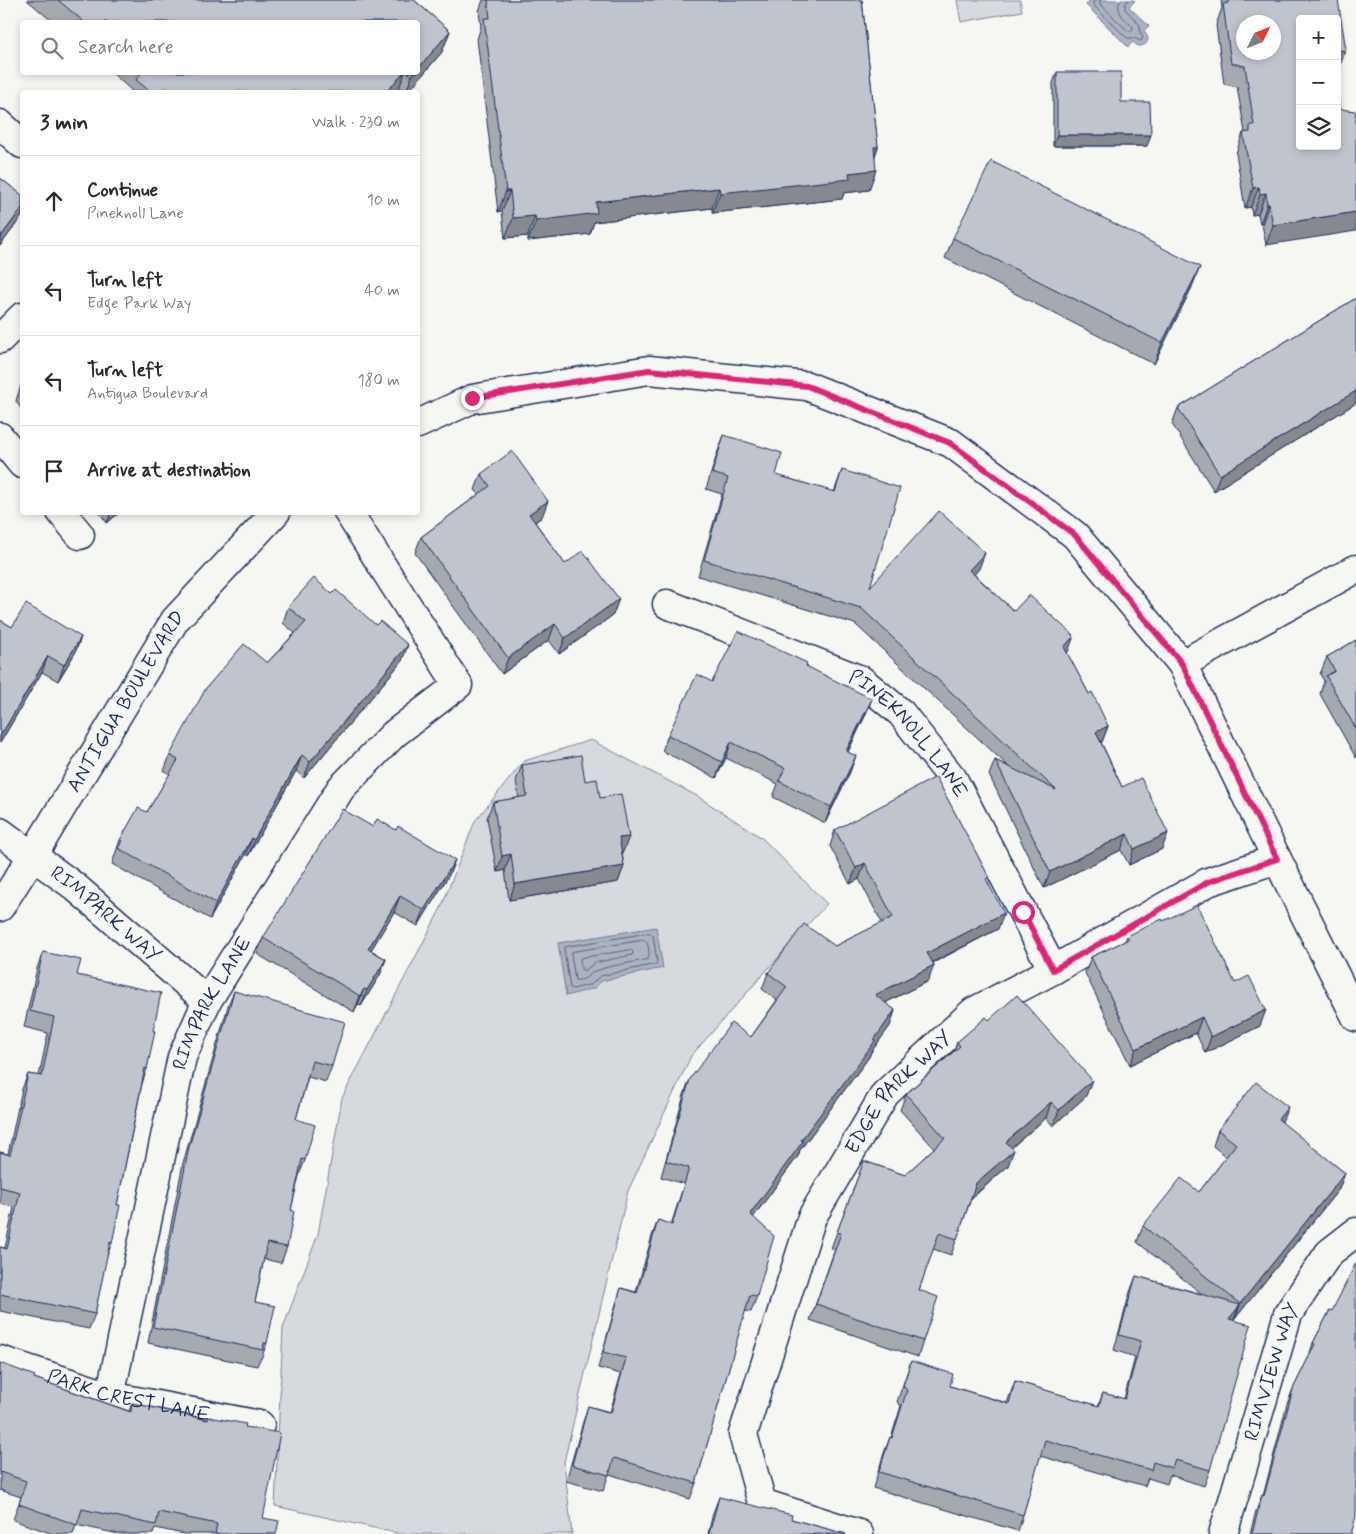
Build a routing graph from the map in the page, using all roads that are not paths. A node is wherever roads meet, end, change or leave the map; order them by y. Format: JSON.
{"nodes":[{"id":1,"x":0,"y":124,"type":"edge"},
{"id":2,"x":20,"y":142,"type":"edge"},
{"id":3,"x":20,"y":319,"type":"edge"},
{"id":4,"x":0,"y":339,"type":"edge"},
{"id":5,"x":420,"y":423,"type":"edge"},
{"id":6,"x":0,"y":437,"type":"edge"},
{"id":7,"x":20,"y":462,"type":"edge"},
{"id":8,"x":63,"y":515,"type":"edge"},
{"id":9,"x":273,"y":515,"type":"edge"},
{"id":10,"x":350,"y":515,"type":"edge"},
{"id":11,"x":80,"y":535,"type":"dead end"},
{"id":12,"x":1356,"y":569,"type":"edge"},
{"id":13,"x":667,"y":604,"type":"dead end"},
{"id":14,"x":1182,"y":664,"type":"junction"},
{"id":15,"x":0,"y":832,"type":"edge"},
{"id":16,"x":33,"y":855,"type":"junction"},
{"id":17,"x":1277,"y":859,"type":"junction"},
{"id":18,"x":0,"y":907,"type":"edge"},
{"id":19,"x":1053,"y":970,"type":"junction"},
{"id":20,"x":207,"y":1001,"type":"junction"},
{"id":21,"x":1356,"y":1017,"type":"edge"},
{"id":22,"x":1356,"y":1232,"type":"edge"},
{"id":23,"x":0,"y":1360,"type":"edge"},
{"id":24,"x":110,"y":1396,"type":"junction"},
{"id":25,"x":260,"y":1425,"type":"dead end"},
{"id":26,"x":859,"y":1534,"type":"edge"},
{"id":27,"x":1223,"y":1534,"type":"edge"}],
"edges":[{"from":1,"to":2,"type":"street"},
{"from":3,"to":4,"type":"street"},
{"from":5,"to":14,"type":"street"},
{"from":6,"to":7,"type":"street"},
{"from":8,"to":11,"type":"street"},
{"from":9,"to":16,"type":"street","name":"ANTIGUA BOULEVARD"},
{"from":10,"to":20,"type":"street","name":"RIMPARK LANE"},
{"from":12,"to":14,"type":"street"},
{"from":13,"to":19,"type":"street","name":"PINEKNOLL LANE"},
{"from":14,"to":17,"type":"street"},
{"from":15,"to":16,"type":"street","name":"RIMPARK WAY"},
{"from":16,"to":18,"type":"street","name":"ANTIGUA BOULEVARD"},
{"from":16,"to":20,"type":"street","name":"RIMPARK WAY"},
{"from":17,"to":19,"type":"street","name":"EDGE PARK WAY"},
{"from":17,"to":21,"type":"street"},
{"from":19,"to":26,"type":"street","name":"EDGE PARK WAY"},
{"from":20,"to":24,"type":"street","name":"RIMPARK LANE"},
{"from":22,"to":27,"type":"street","name":"RIMVIEW WAY"},
{"from":23,"to":24,"type":"street","name":"PARK CREST LANE"},
{"from":24,"to":25,"type":"street","name":"PARK CREST LANE"}]}
